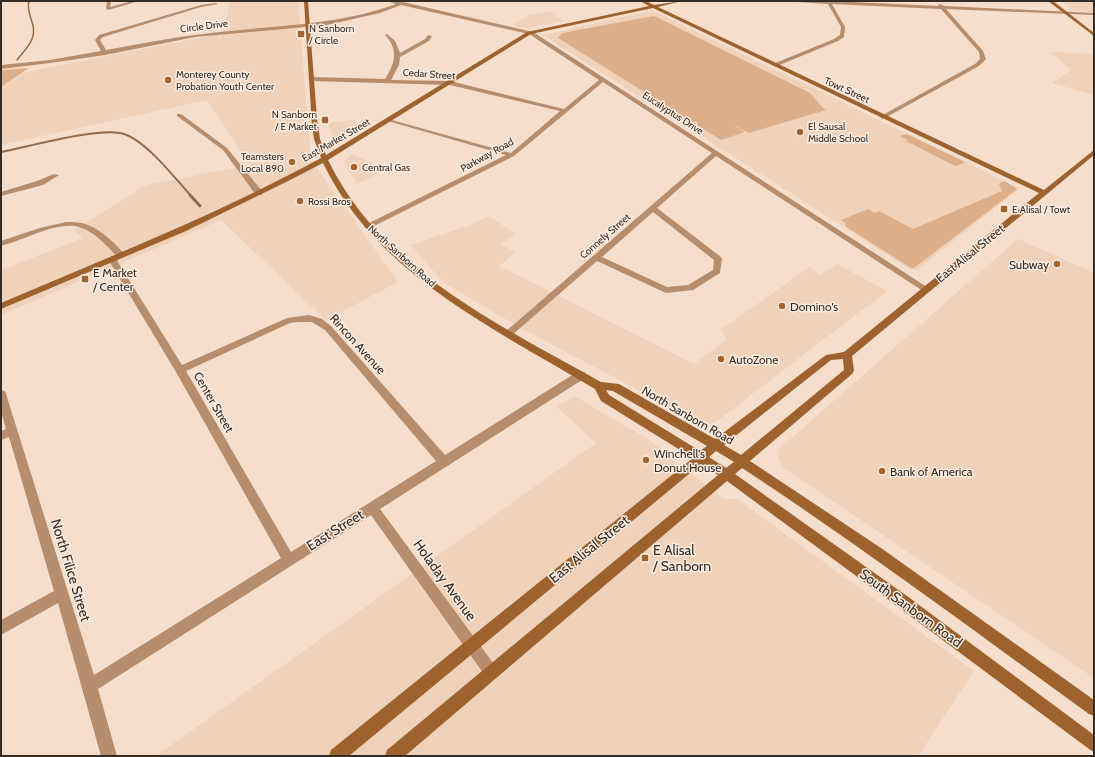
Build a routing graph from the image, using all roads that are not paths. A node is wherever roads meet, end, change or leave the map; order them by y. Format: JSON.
{"nodes":[{"id":1,"x":109,"y":1,"type":"edge"},
{"id":2,"x":137,"y":1,"type":"edge"},
{"id":3,"x":306,"y":1,"type":"edge"},
{"id":4,"x":389,"y":1,"type":"edge"},
{"id":5,"x":680,"y":1,"type":"edge"},
{"id":6,"x":782,"y":1,"type":"edge"},
{"id":7,"x":936,"y":1,"type":"edge"},
{"id":8,"x":1050,"y":1,"type":"edge"},
{"id":9,"x":405,"y":2,"type":"edge"},
{"id":10,"x":643,"y":2,"type":"edge"},
{"id":11,"x":828,"y":2,"type":"edge"},
{"id":12,"x":216,"y":4,"type":"dead end"},
{"id":13,"x":653,"y":7,"type":"junction"},
{"id":14,"x":942,"y":8,"type":"junction"},
{"id":15,"x":1066,"y":13,"type":"junction"},
{"id":16,"x":1094,"y":14,"type":"edge"},
{"id":17,"x":308,"y":24,"type":"junction"},
{"id":18,"x":531,"y":33,"type":"junction"},
{"id":19,"x":387,"y":35,"type":"dead end"},
{"id":20,"x":1094,"y":35,"type":"edge"},
{"id":21,"x":430,"y":36,"type":"dead end"},
{"id":22,"x":105,"y":53,"type":"junction"},
{"id":23,"x":398,"y":56,"type":"junction"},
{"id":24,"x":775,"y":65,"type":"junction"},
{"id":25,"x":1,"y":68,"type":"edge"},
{"id":26,"x":311,"y":79,"type":"junction"},
{"id":27,"x":603,"y":79,"type":"junction"},
{"id":28,"x":387,"y":81,"type":"junction"},
{"id":29,"x":450,"y":83,"type":"junction"},
{"id":30,"x":566,"y":111,"type":"junction"},
{"id":31,"x":178,"y":115,"type":"dead end"},
{"id":32,"x":883,"y":117,"type":"junction"},
{"id":33,"x":390,"y":120,"type":"junction"},
{"id":34,"x":1094,"y":152,"type":"edge"},
{"id":35,"x":716,"y":153,"type":"junction"},
{"id":36,"x":512,"y":155,"type":"junction"},
{"id":37,"x":324,"y":160,"type":"junction"},
{"id":38,"x":56,"y":175,"type":"dead end"},
{"id":39,"x":260,"y":193,"type":"junction"},
{"id":40,"x":1045,"y":193,"type":"junction"},
{"id":41,"x":1,"y":194,"type":"edge"},
{"id":42,"x":653,"y":208,"type":"junction"},
{"id":43,"x":368,"y":226,"type":"junction"},
{"id":44,"x":1,"y":244,"type":"edge"},
{"id":45,"x":117,"y":257,"type":"junction"},
{"id":46,"x":596,"y":257,"type":"junction"},
{"id":47,"x":926,"y":289,"type":"junction"},
{"id":48,"x":1,"y":306,"type":"edge"},
{"id":49,"x":508,"y":334,"type":"junction"},
{"id":50,"x":847,"y":355,"type":"junction"},
{"id":51,"x":180,"y":370,"type":"junction"},
{"id":52,"x":581,"y":375,"type":"junction"},
{"id":53,"x":599,"y":386,"type":"junction"},
{"id":54,"x":1,"y":394,"type":"edge"},
{"id":55,"x":6,"y":433,"type":"edge"},
{"id":56,"x":716,"y":445,"type":"junction"},
{"id":57,"x":701,"y":457,"type":"junction"},
{"id":58,"x":741,"y":461,"type":"junction"},
{"id":59,"x":444,"y":462,"type":"junction"},
{"id":60,"x":726,"y":474,"type":"junction"},
{"id":61,"x":372,"y":507,"type":"junction"},
{"id":62,"x":289,"y":560,"type":"junction"},
{"id":63,"x":62,"y":594,"type":"junction"},
{"id":64,"x":1,"y":628,"type":"edge"},
{"id":65,"x":471,"y":644,"type":"junction"},
{"id":66,"x":490,"y":672,"type":"junction"},
{"id":67,"x":90,"y":686,"type":"junction"},
{"id":68,"x":1094,"y":709,"type":"edge"},
{"id":69,"x":1094,"y":744,"type":"edge"},
{"id":70,"x":109,"y":756,"type":"edge"},
{"id":71,"x":337,"y":756,"type":"edge"},
{"id":72,"x":393,"y":756,"type":"edge"}],
"edges":[{"from":1,"to":2,"type":"street"},
{"from":3,"to":17,"type":"main road","name":"North Sanborn Road"},
{"from":4,"to":9,"type":"street","name":"Eucalyptus Drive"},
{"from":5,"to":13,"type":"main road","name":"East Market Street"},
{"from":6,"to":11,"type":"street"},
{"from":7,"to":14,"type":"street"},
{"from":8,"to":15,"type":"main road"},
{"from":9,"to":17,"type":"street","name":"Circle Drive"},
{"from":9,"to":18,"type":"street","name":"Eucalyptus Drive"},
{"from":10,"to":13,"type":"main road","name":"Towt Street"},
{"from":11,"to":14,"type":"street"},
{"from":11,"to":24,"type":"street"},
{"from":12,"to":22,"type":"street"},
{"from":13,"to":18,"type":"main road","name":"East Market Street"},
{"from":13,"to":24,"type":"main road","name":"Towt Street"},
{"from":14,"to":15,"type":"street"},
{"from":14,"to":32,"type":"street"},
{"from":15,"to":16,"type":"street"},
{"from":15,"to":20,"type":"main road"},
{"from":17,"to":22,"type":"street","name":"Circle Drive"},
{"from":17,"to":26,"type":"main road","name":"North Sanborn Road"},
{"from":18,"to":27,"type":"street","name":"Eucalyptus Drive"},
{"from":18,"to":29,"type":"main road","name":"East Market Street"},
{"from":19,"to":23,"type":"street"},
{"from":21,"to":23,"type":"street"},
{"from":22,"to":25,"type":"street","name":"Circle Drive"},
{"from":23,"to":28,"type":"street"},
{"from":24,"to":32,"type":"main road","name":"Towt Street"},
{"from":26,"to":28,"type":"street","name":"Cedar Street"},
{"from":26,"to":37,"type":"main road","name":"North Sanborn Road"},
{"from":27,"to":30,"type":"street","name":"Parkway Road"},
{"from":27,"to":35,"type":"street","name":"Eucalyptus Drive"},
{"from":28,"to":29,"type":"street","name":"Cedar Street"},
{"from":29,"to":30,"type":"street","name":"Cedar Street"},
{"from":29,"to":33,"type":"main road","name":"East Market Street"},
{"from":30,"to":36,"type":"street","name":"Parkway Road"},
{"from":31,"to":39,"type":"street"},
{"from":32,"to":40,"type":"main road","name":"Towt Street"},
{"from":33,"to":36,"type":"street"},
{"from":33,"to":37,"type":"main road","name":"East Market Street"},
{"from":34,"to":40,"type":"main road","name":"East Alisal Street"},
{"from":35,"to":42,"type":"street","name":"Connely Street"},
{"from":35,"to":47,"type":"street","name":"Eucalyptus Drive"},
{"from":36,"to":43,"type":"street","name":"Parkway Road"},
{"from":37,"to":39,"type":"main road","name":"East Market Street"},
{"from":37,"to":43,"type":"main road","name":"North Sanborn Road"},
{"from":38,"to":41,"type":"street"},
{"from":39,"to":45,"type":"main road","name":"East Market Street"},
{"from":40,"to":47,"type":"main road","name":"East Alisal Street"},
{"from":42,"to":46,"type":"street","name":"Connely Street"},
{"from":42,"to":46,"type":"street"},
{"from":43,"to":49,"type":"main road","name":"North Sanborn Road"},
{"from":44,"to":45,"type":"street","name":"Center Street"},
{"from":45,"to":48,"type":"main road","name":"East Market Street"},
{"from":45,"to":51,"type":"street","name":"Center Street"},
{"from":46,"to":49,"type":"street","name":"Connely Street"},
{"from":47,"to":50,"type":"main road","name":"East Alisal Street"},
{"from":49,"to":52,"type":"main road","name":"North Sanborn Road"},
{"from":50,"to":56,"type":"main road","name":"East Alisal Street"},
{"from":50,"to":58,"type":"main road"},
{"from":51,"to":59,"type":"street","name":"Rincon Avenue"},
{"from":51,"to":62,"type":"street","name":"Center Street"},
{"from":52,"to":53,"type":"main road","name":"North Sanborn Road"},
{"from":52,"to":59,"type":"street","name":"East Street"},
{"from":53,"to":56,"type":"main road","name":"North Sanborn Road"},
{"from":53,"to":57,"type":"main road","name":"North Sanborn Road"},
{"from":54,"to":55,"type":"street","name":"North Filice Street"},
{"from":55,"to":63,"type":"street","name":"North Filice Street"},
{"from":56,"to":57,"type":"main road","name":"East Alisal Street"},
{"from":56,"to":58,"type":"main road","name":"North Sanborn Road"},
{"from":57,"to":60,"type":"main road","name":"North Sanborn Road"},
{"from":57,"to":65,"type":"main road","name":"East Alisal Street"},
{"from":58,"to":60,"type":"main road"},
{"from":58,"to":68,"type":"main road","name":"South Sanborn Road"},
{"from":59,"to":61,"type":"street","name":"East Street"},
{"from":60,"to":66,"type":"main road"},
{"from":60,"to":69,"type":"main road","name":"South Sanborn Road"},
{"from":61,"to":62,"type":"street","name":"East Street"},
{"from":61,"to":65,"type":"street","name":"Holaday Avenue"},
{"from":62,"to":67,"type":"street","name":"East Street"},
{"from":63,"to":64,"type":"street"},
{"from":63,"to":67,"type":"street","name":"North Filice Street"},
{"from":65,"to":66,"type":"street","name":"Holaday Avenue"},
{"from":65,"to":71,"type":"main road","name":"East Alisal Street"},
{"from":66,"to":72,"type":"main road"},
{"from":67,"to":70,"type":"street","name":"North Filice Street"}]}
